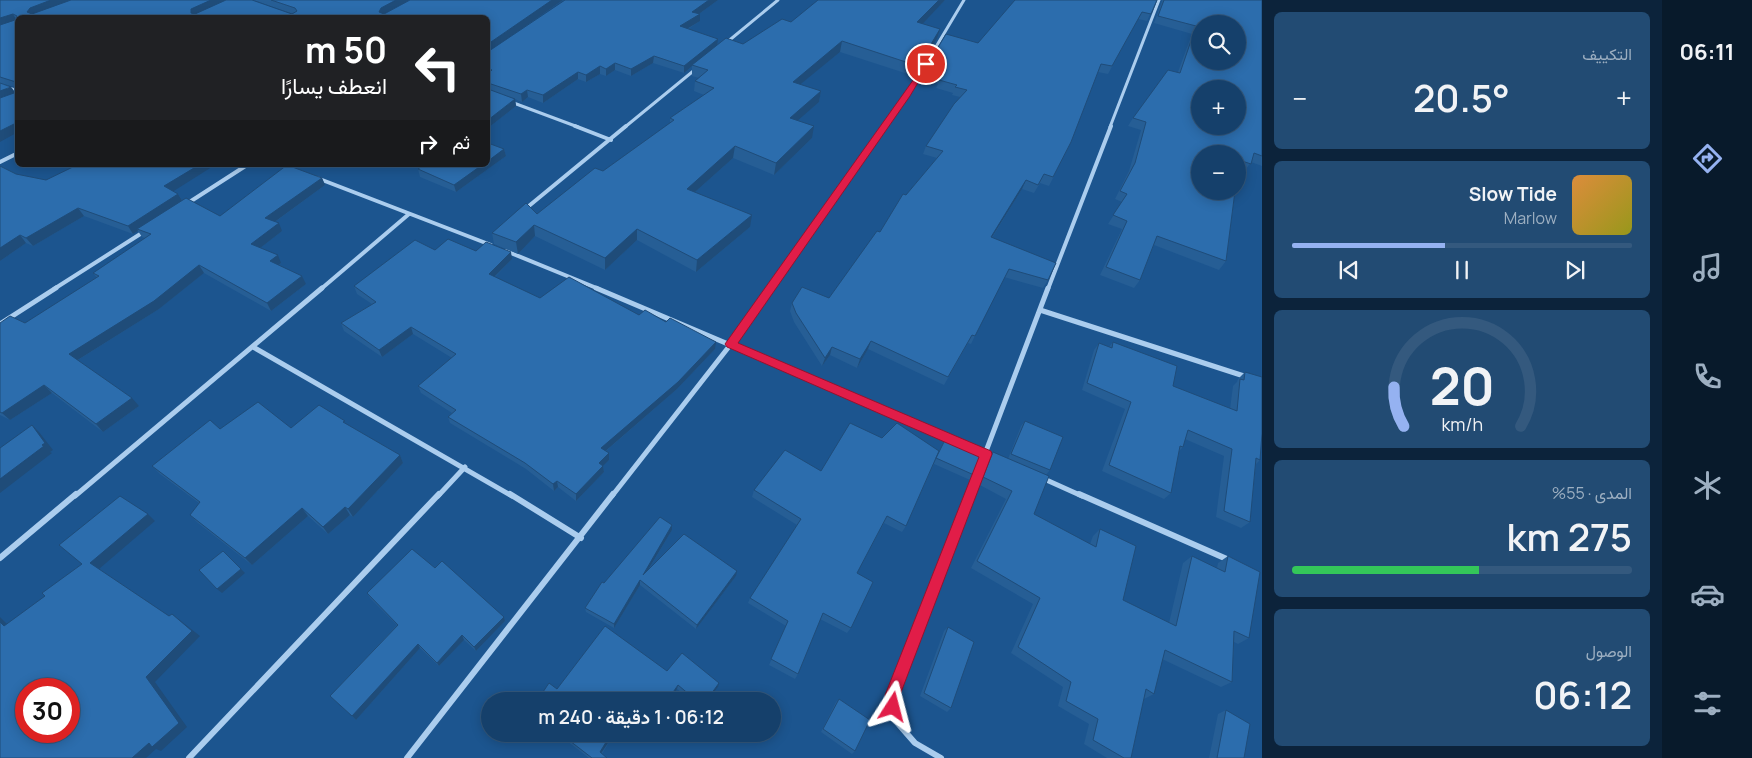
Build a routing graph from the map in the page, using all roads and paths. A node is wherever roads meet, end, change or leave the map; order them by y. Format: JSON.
{"nodes":[{"id":1,"x":778,"y":0,"type":"edge"},
{"id":2,"x":964,"y":0,"type":"edge"},
{"id":3,"x":1159,"y":0,"type":"edge"},
{"id":4,"x":724,"y":44,"type":"edge"},
{"id":5,"x":702,"y":64,"type":"edge"},
{"id":6,"x":0,"y":84,"type":"edge"},
{"id":7,"x":15,"y":90,"type":"edge"},
{"id":8,"x":507,"y":100,"type":"edge"},
{"id":9,"x":611,"y":140,"type":"junction"},
{"id":10,"x":15,"y":154,"type":"edge"},
{"id":11,"x":0,"y":162,"type":"edge"},
{"id":12,"x":244,"y":167,"type":"edge"},
{"id":13,"x":311,"y":175,"type":"edge"},
{"id":14,"x":181,"y":207,"type":"edge"},
{"id":15,"x":522,"y":212,"type":"edge"},
{"id":16,"x":408,"y":214,"type":"junction"},
{"id":17,"x":148,"y":229,"type":"edge"},
{"id":18,"x":492,"y":236,"type":"dead end"},
{"id":19,"x":484,"y":242,"type":"junction"},
{"id":20,"x":494,"y":246,"type":"edge"},
{"id":21,"x":503,"y":250,"type":"edge"},
{"id":22,"x":1040,"y":310,"type":"junction"},
{"id":23,"x":0,"y":324,"type":"edge"},
{"id":24,"x":731,"y":344,"type":"junction"},
{"id":25,"x":253,"y":348,"type":"junction"},
{"id":26,"x":1253,"y":379,"type":"edge"},
{"id":27,"x":959,"y":442,"type":"edge"},
{"id":28,"x":968,"y":446,"type":"edge"},
{"id":29,"x":986,"y":454,"type":"junction"},
{"id":30,"x":1004,"y":462,"type":"edge"},
{"id":31,"x":465,"y":467,"type":"junction"},
{"id":32,"x":1040,"y":477,"type":"edge"},
{"id":33,"x":581,"y":538,"type":"junction"},
{"id":34,"x":0,"y":558,"type":"edge"},
{"id":35,"x":1235,"y":562,"type":"edge"},
{"id":36,"x":189,"y":758,"type":"edge"},
{"id":37,"x":407,"y":758,"type":"edge"},
{"id":38,"x":941,"y":758,"type":"edge"}],
"edges":[{"from":1,"to":4,"type":"street"},
{"from":2,"to":24,"type":"street"},
{"from":3,"to":22,"type":"street"},
{"from":5,"to":9,"type":"street"},
{"from":6,"to":7,"type":"street"},
{"from":8,"to":9,"type":"street"},
{"from":9,"to":15,"type":"street"},
{"from":10,"to":11,"type":"street"},
{"from":12,"to":14,"type":"street"},
{"from":13,"to":16,"type":"street"},
{"from":16,"to":19,"type":"street"},
{"from":16,"to":25,"type":"street"},
{"from":17,"to":23,"type":"street"},
{"from":18,"to":19,"type":"street"},
{"from":19,"to":20,"type":"street"},
{"from":21,"to":24,"type":"street"},
{"from":22,"to":26,"type":"street"},
{"from":22,"to":29,"type":"street"},
{"from":24,"to":27,"type":"street"},
{"from":24,"to":33,"type":"street"},
{"from":25,"to":31,"type":"street"},
{"from":25,"to":34,"type":"street"},
{"from":28,"to":29,"type":"street"},
{"from":29,"to":30,"type":"street"},
{"from":29,"to":38,"type":"street"},
{"from":31,"to":33,"type":"street"},
{"from":31,"to":36,"type":"street"},
{"from":32,"to":35,"type":"street"},
{"from":33,"to":37,"type":"street"}]}
